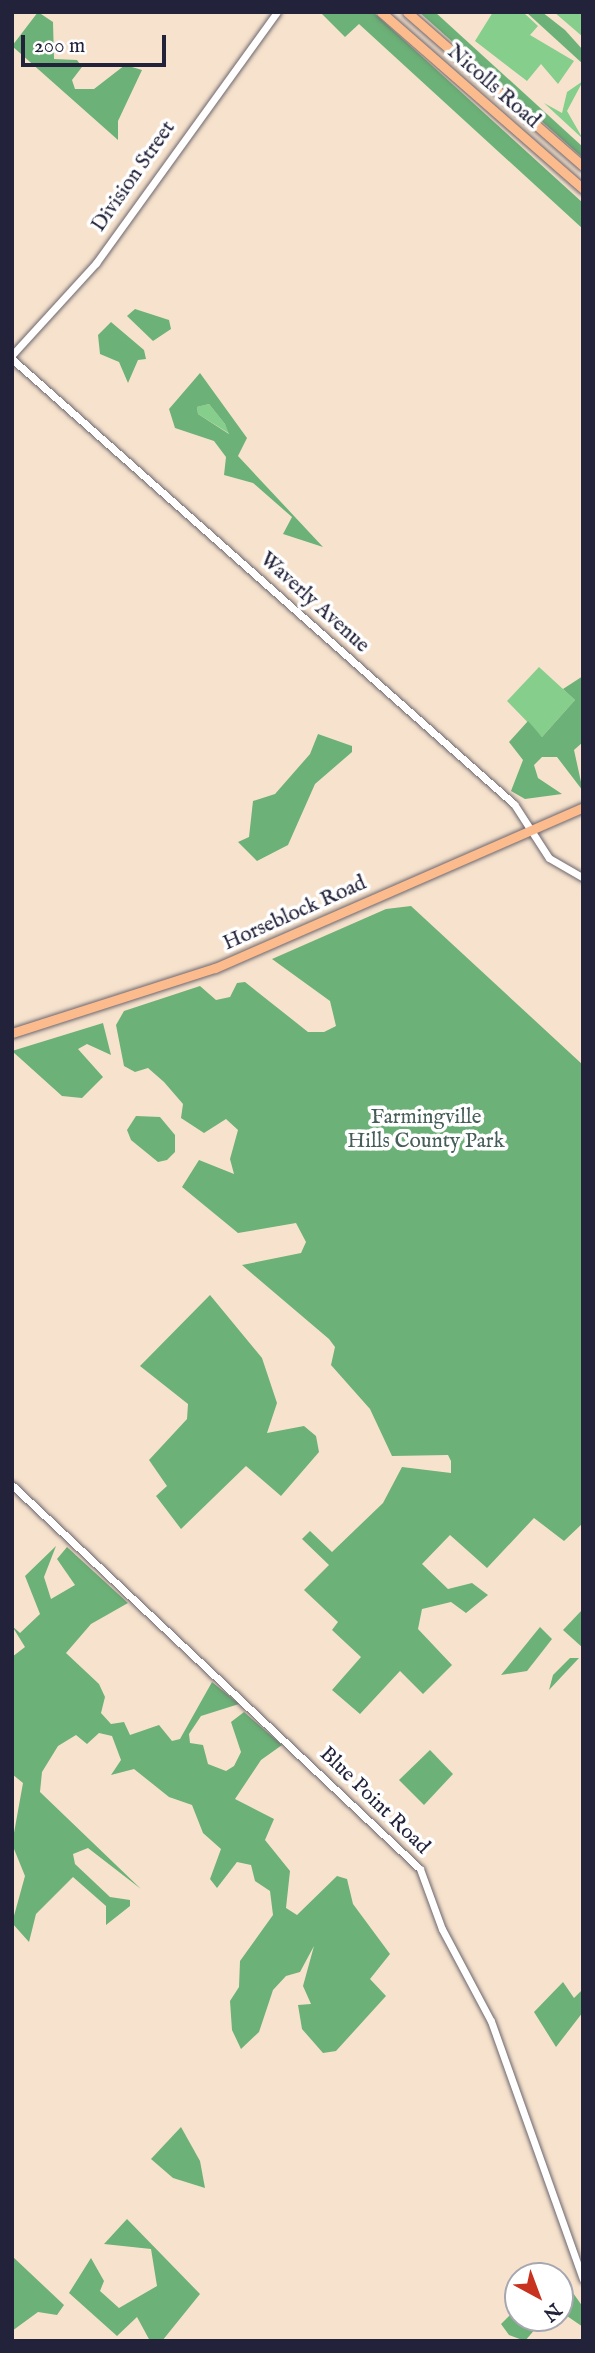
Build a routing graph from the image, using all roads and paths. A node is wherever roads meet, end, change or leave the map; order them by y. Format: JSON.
{"nodes":[{"id":1,"x":277,"y":12,"type":"edge"},
{"id":2,"x":380,"y":12,"type":"edge"},
{"id":3,"x":407,"y":12,"type":"edge"},
{"id":4,"x":583,"y":166,"type":"edge"},
{"id":5,"x":583,"y":189,"type":"edge"},
{"id":6,"x":12,"y":357,"type":"edge"},
{"id":7,"x":583,"y":807,"type":"edge"},
{"id":8,"x":534,"y":828,"type":"junction"},
{"id":9,"x":583,"y":878,"type":"edge"},
{"id":10,"x":12,"y":1032,"type":"edge"},
{"id":11,"x":12,"y":1485,"type":"edge"},
{"id":12,"x":583,"y":2279,"type":"edge"}],
"edges":[{"from":1,"to":6,"type":"street","name":"Division Street"},
{"from":2,"to":5,"type":"main road","name":"Nicolls Road"},
{"from":3,"to":4,"type":"main road","name":"Nicolls Road"},
{"from":6,"to":8,"type":"street","name":"Waverly Avenue"},
{"from":7,"to":8,"type":"main road","name":"Horseblock Road"},
{"from":8,"to":9,"type":"street","name":"Waverly Avenue"},
{"from":8,"to":10,"type":"main road","name":"Horseblock Road"},
{"from":11,"to":12,"type":"street","name":"Blue Point Road"}]}
